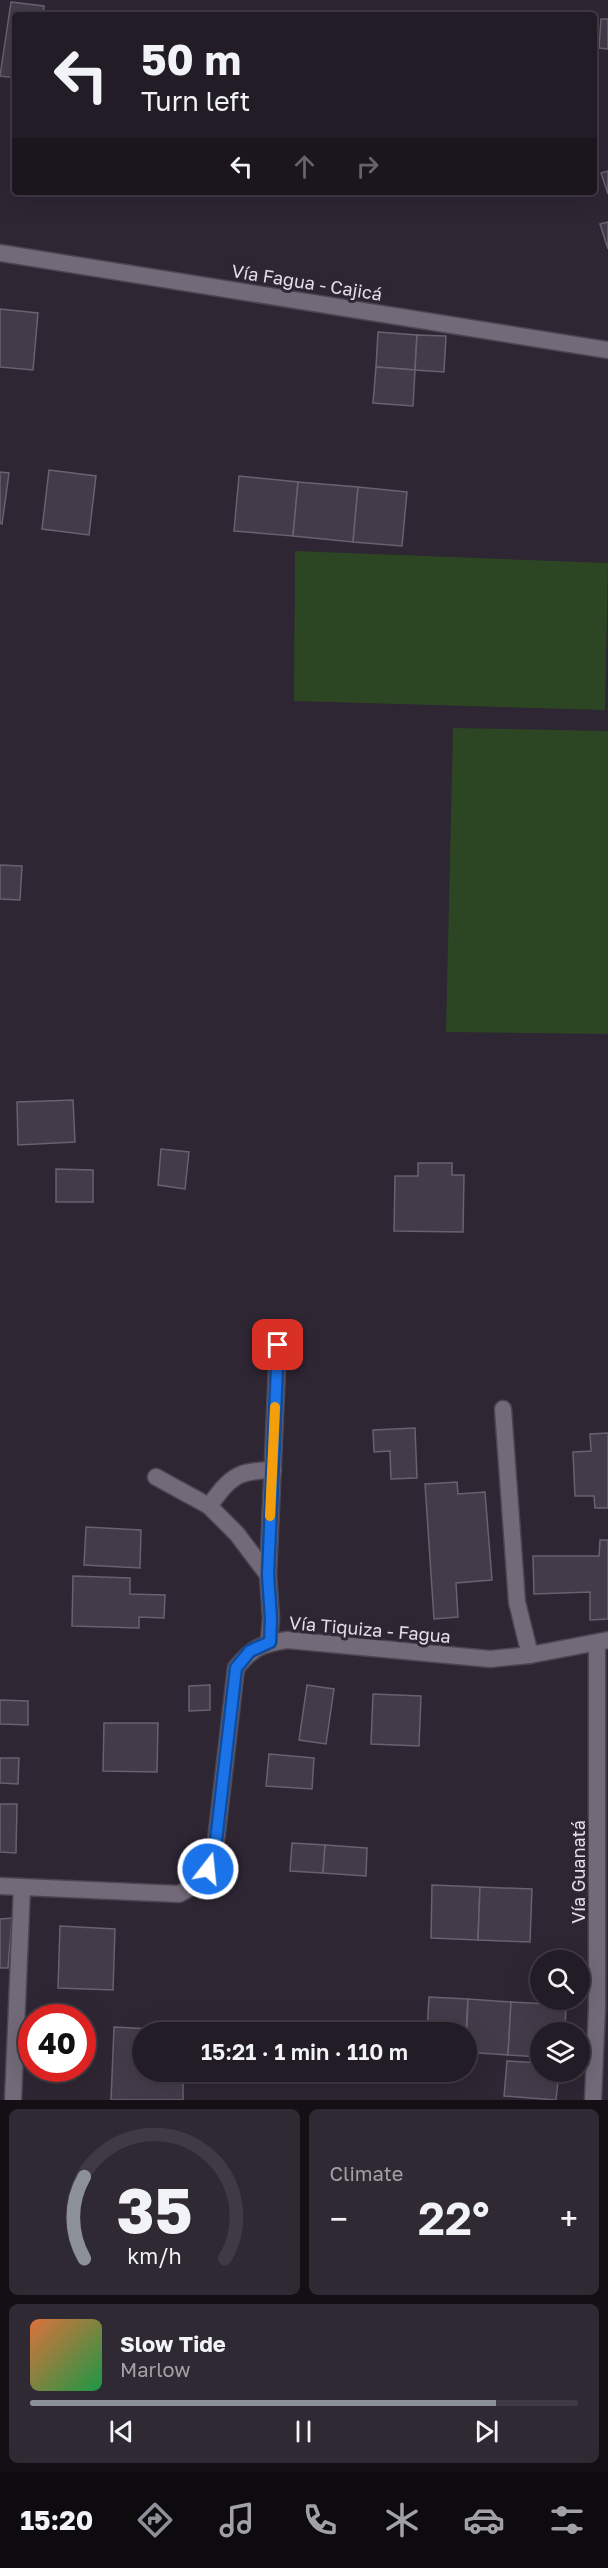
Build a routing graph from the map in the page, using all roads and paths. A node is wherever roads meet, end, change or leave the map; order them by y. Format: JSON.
{"nodes":[{"id":1,"x":0,"y":253,"type":"edge"},
{"id":2,"x":608,"y":350,"type":"edge"},
{"id":3,"x":278,"y":1345,"type":"dead end"},
{"id":4,"x":503,"y":1409,"type":"dead end"},
{"id":5,"x":273,"y":1470,"type":"junction"},
{"id":6,"x":156,"y":1477,"type":"dead end"},
{"id":7,"x":208,"y":1506,"type":"junction"},
{"id":8,"x":268,"y":1575,"type":"junction"},
{"id":9,"x":603,"y":1641,"type":"edge"},
{"id":10,"x":270,"y":1642,"type":"junction"},
{"id":11,"x":530,"y":1655,"type":"junction"},
{"id":12,"x":0,"y":1886,"type":"edge"},
{"id":13,"x":22,"y":1887,"type":"junction"},
{"id":14,"x":603,"y":2006,"type":"edge"},
{"id":15,"x":13,"y":2100,"type":"edge"},
{"id":16,"x":594,"y":2100,"type":"edge"}],
"edges":[{"from":1,"to":2,"type":"street","name":"Vía Fagua - Cajicá"},
{"from":3,"to":5,"type":"street"},
{"from":4,"to":11,"type":"street"},
{"from":5,"to":7,"type":"street"},
{"from":5,"to":8,"type":"street"},
{"from":6,"to":7,"type":"street"},
{"from":7,"to":8,"type":"street"},
{"from":8,"to":10,"type":"street"},
{"from":9,"to":11,"type":"street","name":"Vía Tiquiza - Fagua"},
{"from":9,"to":14,"type":"street","name":"Vía Guanatá"},
{"from":10,"to":11,"type":"street","name":"Vía Tiquiza - Fagua"},
{"from":10,"to":13,"type":"street","name":"Vía Tiquiza - Fagua"},
{"from":12,"to":13,"type":"street","name":"Vía Tiquiza - Fagua"},
{"from":13,"to":15,"type":"street"},
{"from":14,"to":16,"type":"street","name":"Vía Guanatá"}]}
